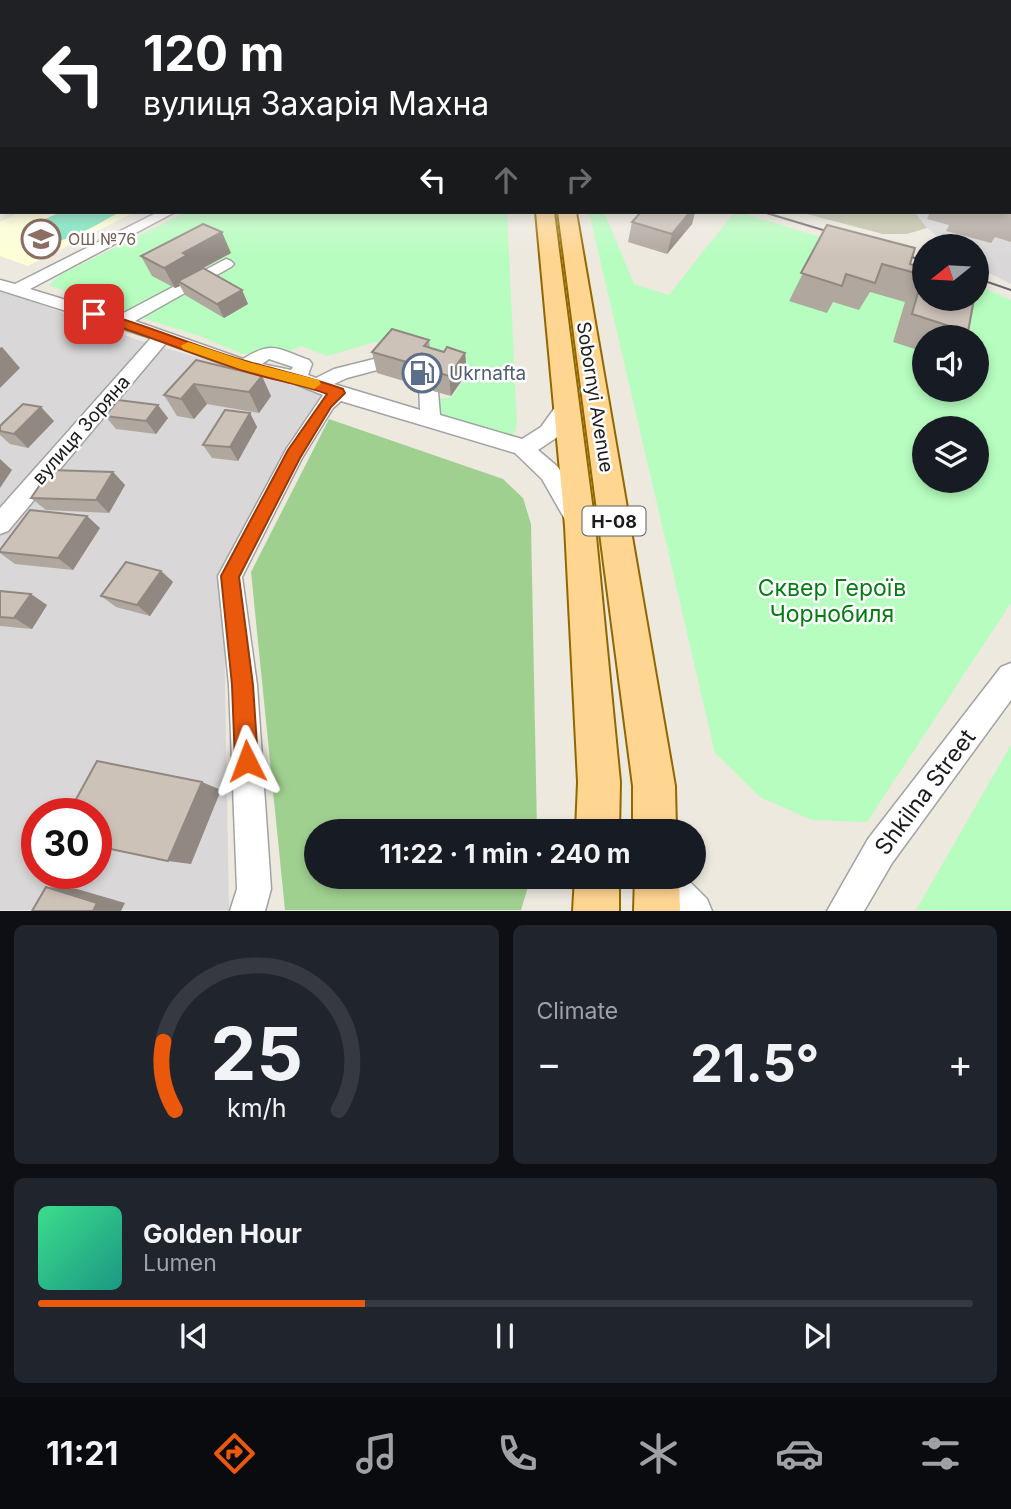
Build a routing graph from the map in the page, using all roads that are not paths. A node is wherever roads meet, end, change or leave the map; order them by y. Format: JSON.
{"nodes":[{"id":1,"x":165,"y":214,"type":"edge"},
{"id":2,"x":545,"y":214,"type":"edge"},
{"id":3,"x":567,"y":214,"type":"edge"},
{"id":4,"x":226,"y":264,"type":"dead end"},
{"id":5,"x":0,"y":285,"type":"edge"},
{"id":6,"x":18,"y":289,"type":"junction"},
{"id":7,"x":119,"y":323,"type":"junction"},
{"id":8,"x":163,"y":336,"type":"junction"},
{"id":9,"x":386,"y":362,"type":"edge"},
{"id":10,"x":428,"y":381,"type":"dead end"},
{"id":11,"x":328,"y":389,"type":"junction"},
{"id":12,"x":566,"y":407,"type":"junction"},
{"id":13,"x":430,"y":419,"type":"junction"},
{"id":14,"x":522,"y":447,"type":"junction"},
{"id":15,"x":0,"y":524,"type":"edge"},
{"id":16,"x":580,"y":526,"type":"junction"},
{"id":17,"x":1011,"y":677,"type":"edge"},
{"id":18,"x":598,"y":819,"type":"edge"},
{"id":19,"x":655,"y":819,"type":"edge"},
{"id":20,"x":597,"y":889,"type":"edge"},
{"id":21,"x":658,"y":889,"type":"edge"},
{"id":22,"x":672,"y":889,"type":"edge"},
{"id":23,"x":247,"y":911,"type":"edge"},
{"id":24,"x":596,"y":911,"type":"edge"},
{"id":25,"x":657,"y":911,"type":"edge"},
{"id":26,"x":695,"y":911,"type":"edge"},
{"id":27,"x":844,"y":911,"type":"edge"}],
"edges":[{"from":1,"to":6,"type":"street"},
{"from":2,"to":12,"type":"main road","name":"Sobornyi Avenue","number":"Н-08"},
{"from":3,"to":19,"type":"main road","name":"Sobornyi Avenue","number":"Н-08"},
{"from":4,"to":7,"type":"street"},
{"from":5,"to":6,"type":"street"},
{"from":6,"to":7,"type":"street"},
{"from":7,"to":8,"type":"street"},
{"from":8,"to":11,"type":"street"},
{"from":8,"to":15,"type":"street","name":"вулиця Зоряна"},
{"from":9,"to":11,"type":"street"},
{"from":10,"to":13,"type":"street"},
{"from":11,"to":13,"type":"street"},
{"from":11,"to":23,"type":"street"},
{"from":12,"to":14,"type":"street"},
{"from":12,"to":16,"type":"main road","name":"Sobornyi Avenue","number":"Н-08"},
{"from":13,"to":14,"type":"street"},
{"from":14,"to":16,"type":"street"},
{"from":16,"to":18,"type":"main road","name":"Sobornyi Avenue","number":"Н-08"},
{"from":17,"to":27,"type":"street","name":"Shkilna Street"},
{"from":20,"to":24,"type":"main road"},
{"from":21,"to":25,"type":"main road"},
{"from":22,"to":26,"type":"street"}]}
